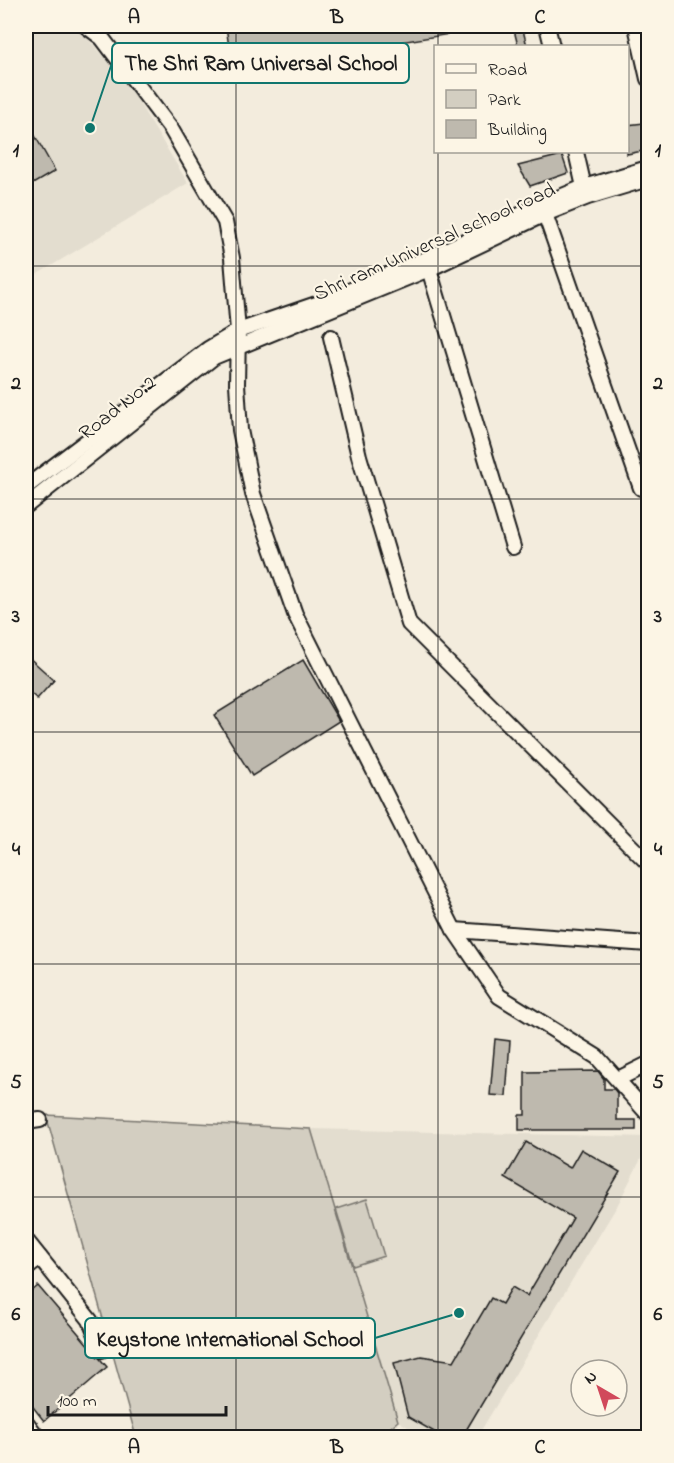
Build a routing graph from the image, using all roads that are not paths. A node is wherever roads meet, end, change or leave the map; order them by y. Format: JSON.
{"nodes":[{"id":1,"x":86,"y":26,"type":"edge"},
{"id":2,"x":547,"y":26,"type":"edge"},
{"id":3,"x":636,"y":26,"type":"edge"},
{"id":4,"x":552,"y":45,"type":"edge"},
{"id":5,"x":648,"y":79,"type":"edge"},
{"id":6,"x":576,"y":153,"type":"edge"},
{"id":7,"x":648,"y":168,"type":"edge"},
{"id":8,"x":648,"y":179,"type":"edge"},
{"id":9,"x":584,"y":187,"type":"junction"},
{"id":10,"x":545,"y":214,"type":"junction"},
{"id":11,"x":429,"y":269,"type":"junction"},
{"id":12,"x":331,"y":337,"type":"dead end"},
{"id":13,"x":238,"y":338,"type":"junction"},
{"id":14,"x":26,"y":487,"type":"edge"},
{"id":15,"x":641,"y":488,"type":"dead end"},
{"id":16,"x":26,"y":506,"type":"edge"},
{"id":17,"x":513,"y":547,"type":"dead end"},
{"id":18,"x":648,"y":863,"type":"edge"},
{"id":19,"x":454,"y":930,"type":"junction"},
{"id":20,"x":648,"y":944,"type":"edge"},
{"id":21,"x":648,"y":1064,"type":"edge"},
{"id":22,"x":618,"y":1079,"type":"junction"},
{"id":23,"x":648,"y":1114,"type":"edge"},
{"id":24,"x":40,"y":1120,"type":"dead end"},
{"id":25,"x":26,"y":1122,"type":"edge"},
{"id":26,"x":26,"y":1240,"type":"edge"},
{"id":27,"x":40,"y":1258,"type":"junction"},
{"id":28,"x":26,"y":1269,"type":"edge"},
{"id":29,"x":102,"y":1350,"type":"dead end"},
{"id":30,"x":26,"y":1422,"type":"edge"},
{"id":31,"x":38,"y":1437,"type":"edge"}],
"edges":[{"from":1,"to":13,"type":"street"},
{"from":2,"to":4,"type":"street"},
{"from":3,"to":5,"type":"street"},
{"from":6,"to":9,"type":"street"},
{"from":7,"to":9,"type":"street","name":"Shri ram Universal school road"},
{"from":8,"to":10,"type":"street","name":"Shri ram Universal school road"},
{"from":9,"to":13,"type":"street","name":"Shri ram Universal school road"},
{"from":10,"to":11,"type":"street","name":"Shri ram Universal school road"},
{"from":10,"to":15,"type":"street"},
{"from":11,"to":13,"type":"street","name":"Shri ram Universal school road"},
{"from":11,"to":17,"type":"street"},
{"from":12,"to":18,"type":"street"},
{"from":13,"to":14,"type":"street"},
{"from":13,"to":16,"type":"street","name":"Road No.2"},
{"from":13,"to":19,"type":"street"},
{"from":19,"to":20,"type":"street"},
{"from":19,"to":22,"type":"street"},
{"from":21,"to":22,"type":"street"},
{"from":22,"to":23,"type":"street"},
{"from":24,"to":25,"type":"street"},
{"from":26,"to":27,"type":"street"},
{"from":27,"to":28,"type":"street"},
{"from":27,"to":29,"type":"street"},
{"from":30,"to":31,"type":"street"}]}
